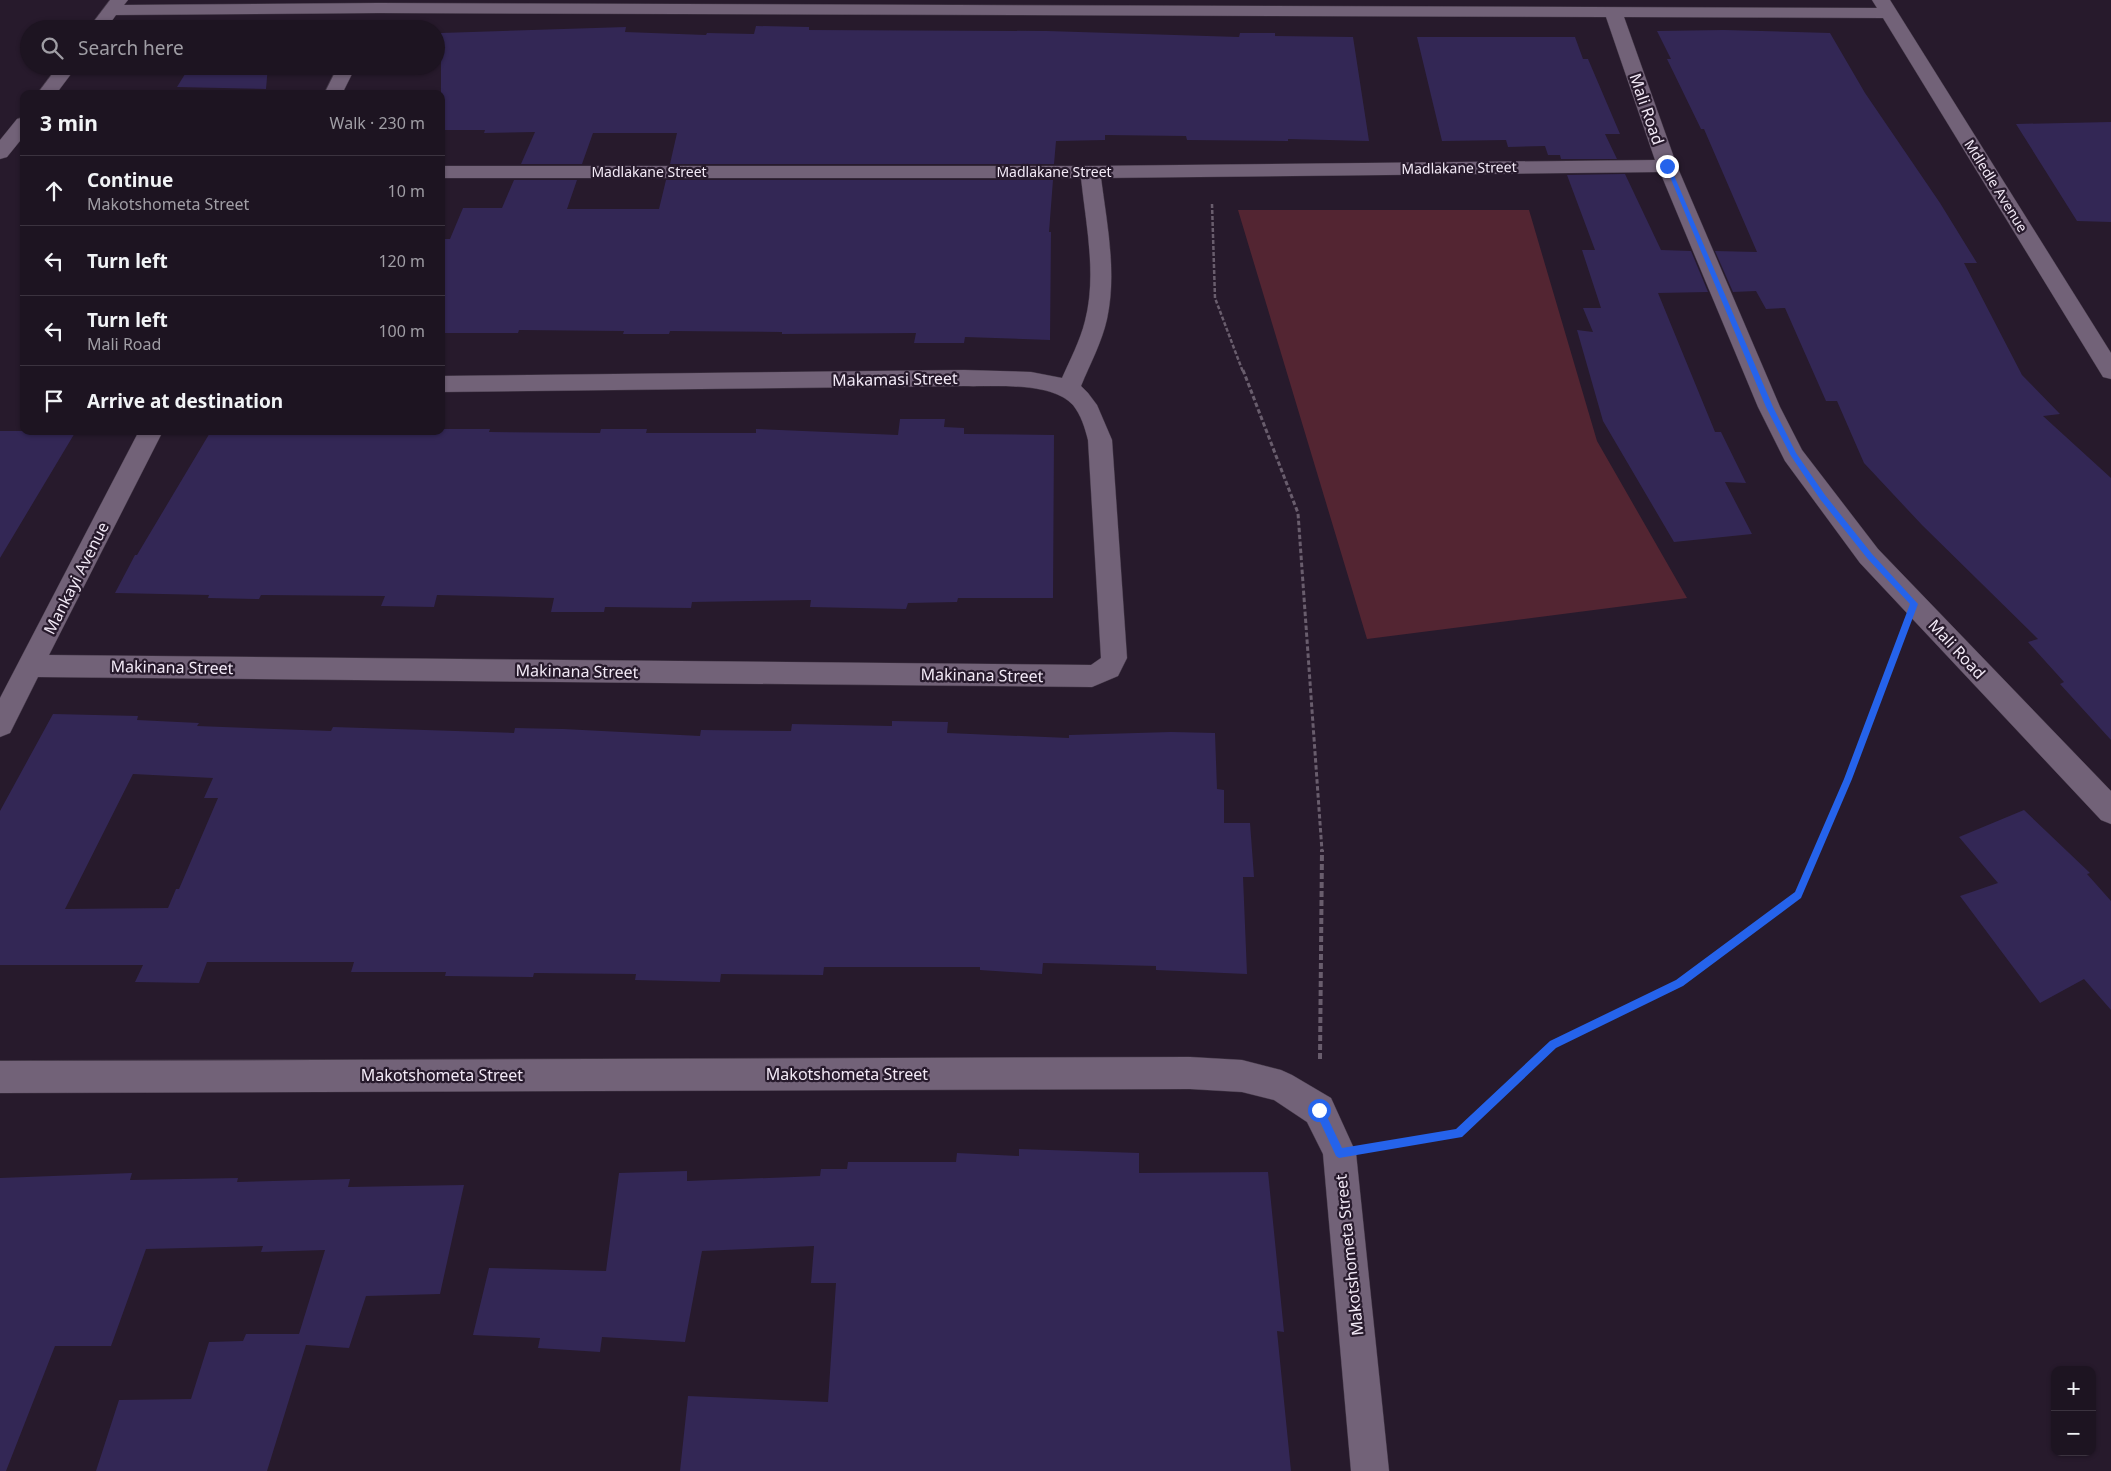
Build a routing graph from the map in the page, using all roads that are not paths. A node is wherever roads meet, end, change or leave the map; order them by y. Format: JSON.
{"nodes":[{"id":1,"x":115,"y":5,"type":"edge"},
{"id":2,"x":1885,"y":6,"type":"edge"},
{"id":3,"x":1613,"y":12,"type":"junction"},
{"id":4,"x":104,"y":20,"type":"edge"},
{"id":5,"x":61,"y":75,"type":"edge"},
{"id":6,"x":342,"y":75,"type":"edge"},
{"id":7,"x":49,"y":90,"type":"edge"},
{"id":8,"x":335,"y":90,"type":"edge"},
{"id":9,"x":20,"y":128,"type":"edge"},
{"id":10,"x":0,"y":153,"type":"edge"},
{"id":11,"x":1667,"y":166,"type":"junction"},
{"id":12,"x":445,"y":172,"type":"edge"},
{"id":13,"x":1090,"y":172,"type":"junction"},
{"id":14,"x":2086,"y":332,"type":"junction"},
{"id":15,"x":2111,"y":332,"type":"edge"},
{"id":16,"x":2111,"y":371,"type":"edge"},
{"id":17,"x":445,"y":384,"type":"edge"},
{"id":18,"x":1068,"y":390,"type":"junction"},
{"id":19,"x":148,"y":435,"type":"edge"},
{"id":20,"x":1114,"y":658,"type":"joint"},
{"id":21,"x":32,"y":666,"type":"junction"},
{"id":22,"x":0,"y":725,"type":"edge"},
{"id":23,"x":2111,"y":811,"type":"edge"},
{"id":24,"x":0,"y":1077,"type":"edge"},
{"id":25,"x":1370,"y":1471,"type":"edge"}],
"edges":[{"from":1,"to":3,"type":"street"},
{"from":1,"to":4,"type":"street"},
{"from":2,"to":3,"type":"street"},
{"from":2,"to":14,"type":"street","name":"Mdledle Avenue"},
{"from":3,"to":11,"type":"street","name":"Mali Road"},
{"from":5,"to":7,"type":"street"},
{"from":6,"to":8,"type":"street"},
{"from":9,"to":10,"type":"street"},
{"from":11,"to":13,"type":"street","name":"Madlakane Street"},
{"from":11,"to":23,"type":"street","name":"Mali Road"},
{"from":12,"to":13,"type":"street","name":"Madlakane Street"},
{"from":13,"to":18,"type":"street"},
{"from":14,"to":15,"type":"street"},
{"from":14,"to":16,"type":"street","name":"Mdledle Avenue"},
{"from":17,"to":18,"type":"street","name":"Makamasi Street"},
{"from":18,"to":20,"type":"street","name":"Makamasi Street"},
{"from":19,"to":21,"type":"street","name":"Mankayi Avenue"},
{"from":20,"to":21,"type":"street","name":"Makinana Street"},
{"from":21,"to":22,"type":"street","name":"Mankayi Avenue"},
{"from":24,"to":25,"type":"street","name":"Makotshometa Street"}]}
